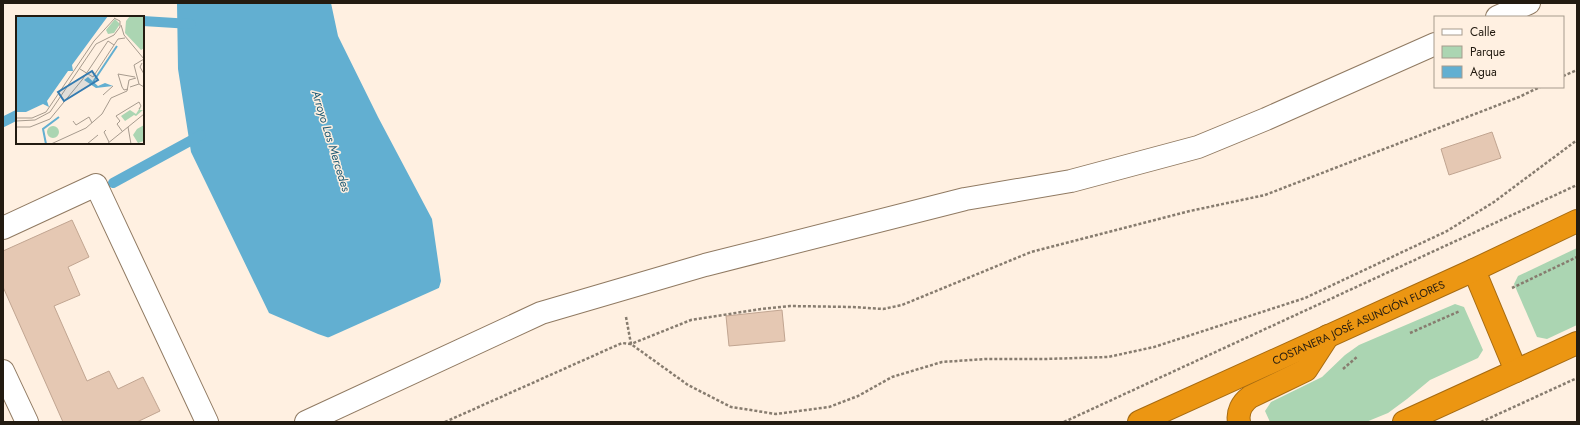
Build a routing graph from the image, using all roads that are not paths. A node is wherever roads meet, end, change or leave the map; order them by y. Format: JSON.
{"nodes":[{"id":1,"x":1529,"y":3,"type":"edge"},
{"id":2,"x":1499,"y":16,"type":"edge"},
{"id":3,"x":1434,"y":44,"type":"edge"},
{"id":4,"x":1577,"y":221,"type":"edge"},
{"id":5,"x":3,"y":228,"type":"edge"},
{"id":6,"x":1474,"y":270,"type":"junction"},
{"id":7,"x":1328,"y":336,"type":"junction"},
{"id":8,"x":1577,"y":343,"type":"edge"},
{"id":9,"x":3,"y":371,"type":"edge"},
{"id":10,"x":1516,"y":371,"type":"junction"},
{"id":11,"x":313,"y":419,"type":"edge"},
{"id":12,"x":27,"y":422,"type":"edge"},
{"id":13,"x":207,"y":422,"type":"edge"},
{"id":14,"x":1139,"y":422,"type":"edge"},
{"id":15,"x":1239,"y":422,"type":"edge"},
{"id":16,"x":1404,"y":422,"type":"edge"}],
"edges":[{"from":1,"to":2,"type":"street"},
{"from":3,"to":11,"type":"street"},
{"from":4,"to":6,"type":"highway","name":"COSTANERA JOSÉ ASUNCIÓN FLORES"},
{"from":5,"to":13,"type":"street"},
{"from":6,"to":7,"type":"highway","name":"COSTANERA JOSÉ ASUNCIÓN FLORES"},
{"from":6,"to":10,"type":"highway"},
{"from":7,"to":14,"type":"highway","name":"COSTANERA JOSÉ ASUNCIÓN FLORES"},
{"from":7,"to":15,"type":"highway"},
{"from":8,"to":10,"type":"highway"},
{"from":9,"to":12,"type":"street"},
{"from":10,"to":16,"type":"highway"}]}
